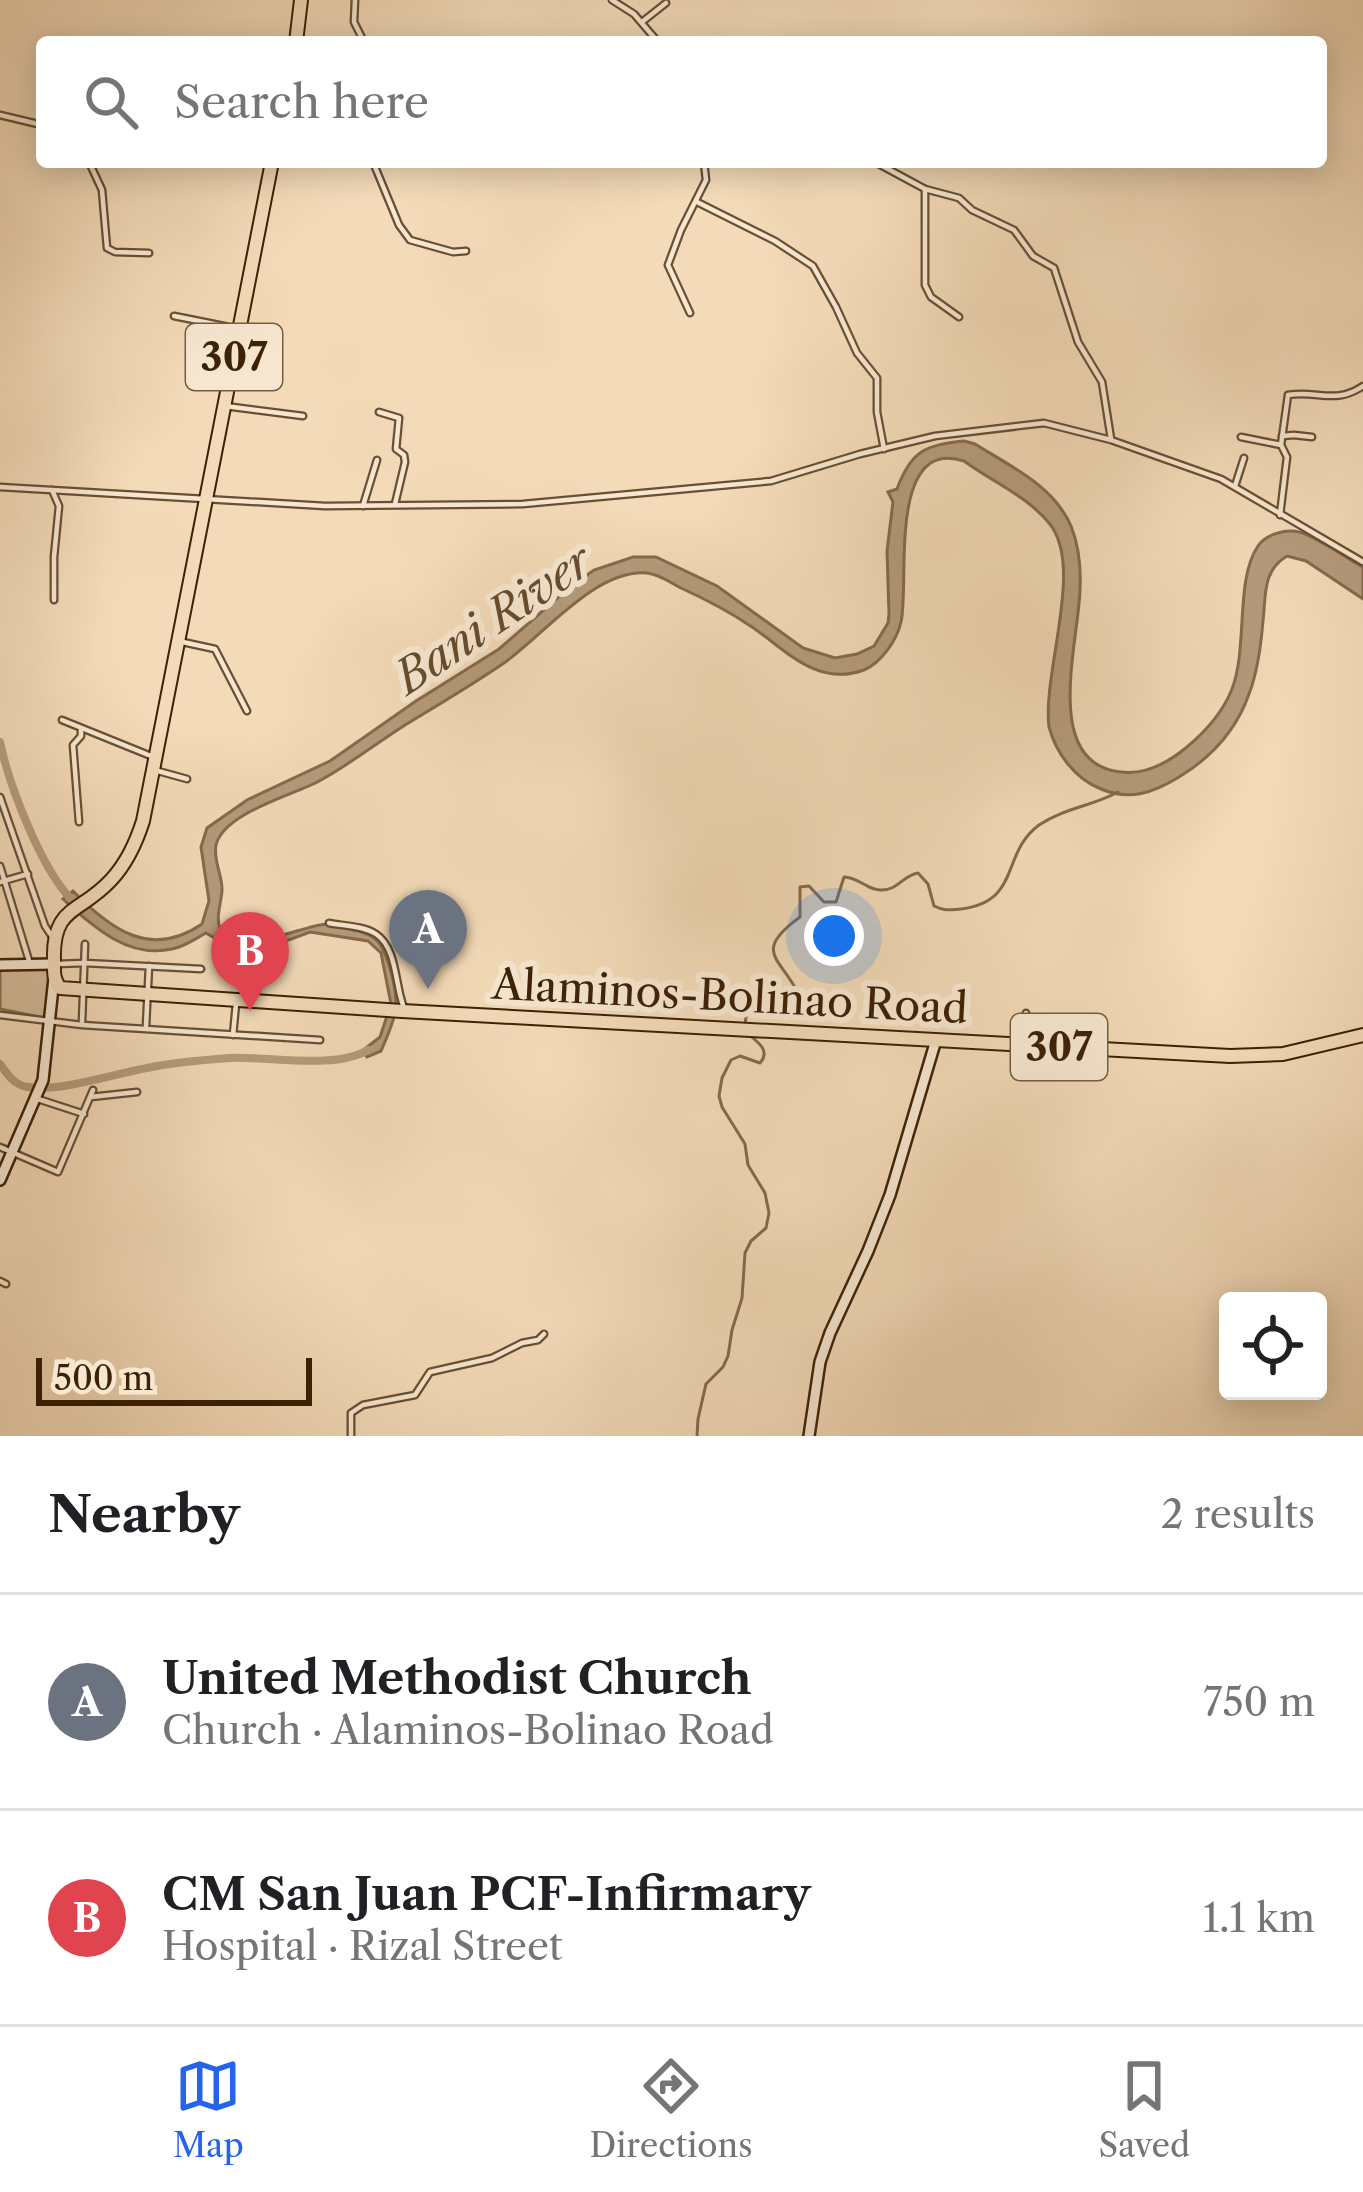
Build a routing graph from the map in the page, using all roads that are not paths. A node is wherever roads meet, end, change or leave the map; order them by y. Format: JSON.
{"nodes":[{"id":1,"x":301,"y":0,"type":"edge"},
{"id":2,"x":355,"y":0,"type":"edge"},
{"id":3,"x":612,"y":0,"type":"edge"},
{"id":4,"x":666,"y":4,"type":"dead end"},
{"id":5,"x":642,"y":22,"type":"junction"},
{"id":6,"x":297,"y":36,"type":"edge"},
{"id":7,"x":361,"y":36,"type":"edge"},
{"id":8,"x":653,"y":36,"type":"edge"},
{"id":9,"x":0,"y":115,"type":"edge"},
{"id":10,"x":36,"y":124,"type":"edge"},
{"id":11,"x":92,"y":168,"type":"edge"},
{"id":12,"x":271,"y":168,"type":"edge"},
{"id":13,"x":376,"y":168,"type":"edge"},
{"id":14,"x":705,"y":168,"type":"edge"},
{"id":15,"x":886,"y":168,"type":"edge"},
{"id":16,"x":925,"y":189,"type":"junction"},
{"id":17,"x":697,"y":202,"type":"junction"},
{"id":18,"x":466,"y":251,"type":"dead end"},
{"id":19,"x":148,"y":253,"type":"dead end"},
{"id":20,"x":690,"y":313,"type":"dead end"},
{"id":21,"x":174,"y":316,"type":"dead end"},
{"id":22,"x":958,"y":317,"type":"dead end"},
{"id":23,"x":240,"y":329,"type":"junction"},
{"id":24,"x":1363,"y":386,"type":"edge"},
{"id":25,"x":225,"y":406,"type":"junction"},
{"id":26,"x":380,"y":412,"type":"dead end"},
{"id":27,"x":303,"y":416,"type":"dead end"},
{"id":28,"x":1282,"y":436,"type":"junction"},
{"id":29,"x":1241,"y":437,"type":"dead end"},
{"id":30,"x":1312,"y":437,"type":"dead end"},
{"id":31,"x":1111,"y":440,"type":"junction"},
{"id":32,"x":1281,"y":445,"type":"junction"},
{"id":33,"x":884,"y":449,"type":"junction"},
{"id":34,"x":1244,"y":458,"type":"dead end"},
{"id":35,"x":377,"y":460,"type":"dead end"},
{"id":36,"x":1235,"y":486,"type":"junction"},
{"id":37,"x":0,"y":488,"type":"edge"},
{"id":38,"x":52,"y":490,"type":"junction"},
{"id":39,"x":206,"y":498,"type":"junction"},
{"id":40,"x":363,"y":506,"type":"junction"},
{"id":41,"x":394,"y":506,"type":"junction"},
{"id":42,"x":1280,"y":515,"type":"junction"},
{"id":43,"x":1363,"y":562,"type":"edge"},
{"id":44,"x":54,"y":600,"type":"dead end"},
{"id":45,"x":178,"y":641,"type":"junction"},
{"id":46,"x":248,"y":711,"type":"dead end"},
{"id":47,"x":62,"y":720,"type":"dead end"},
{"id":48,"x":81,"y":728,"type":"junction"},
{"id":49,"x":154,"y":764,"type":"junction"},
{"id":50,"x":188,"y":779,"type":"dead end"},
{"id":51,"x":0,"y":796,"type":"edge"},
{"id":52,"x":4,"y":819,"type":"edge"},
{"id":53,"x":79,"y":822,"type":"dead end"},
{"id":54,"x":0,"y":866,"type":"edge"},
{"id":55,"x":28,"y":874,"type":"junction"},
{"id":56,"x":2,"y":881,"type":"edge"},
{"id":57,"x":329,"y":923,"type":"dead end"},
{"id":58,"x":53,"y":938,"type":"junction"},
{"id":59,"x":86,"y":944,"type":"dead end"},
{"id":60,"x":85,"y":963,"type":"junction"},
{"id":61,"x":0,"y":964,"type":"edge"},
{"id":62,"x":30,"y":964,"type":"junction"},
{"id":63,"x":149,"y":966,"type":"junction"},
{"id":64,"x":201,"y":969,"type":"dead end"},
{"id":65,"x":54,"y":971,"type":"junction"},
{"id":66,"x":83,"y":991,"type":"junction"},
{"id":67,"x":59,"y":992,"type":"junction"},
{"id":68,"x":148,"y":995,"type":"junction"},
{"id":69,"x":236,"y":1000,"type":"junction"},
{"id":70,"x":404,"y":1013,"type":"junction"},
{"id":71,"x":1026,"y":1013,"type":"dead end"},
{"id":72,"x":0,"y":1015,"type":"edge"},
{"id":73,"x":50,"y":1021,"type":"junction"},
{"id":74,"x":82,"y":1025,"type":"junction"},
{"id":75,"x":146,"y":1029,"type":"junction"},
{"id":76,"x":233,"y":1034,"type":"junction"},
{"id":77,"x":1363,"y":1035,"type":"edge"},
{"id":78,"x":320,"y":1040,"type":"dead end"},
{"id":79,"x":936,"y":1040,"type":"junction"},
{"id":80,"x":1026,"y":1045,"type":"junction"},
{"id":81,"x":137,"y":1092,"type":"dead end"},
{"id":82,"x":37,"y":1097,"type":"junction"},
{"id":83,"x":84,"y":1114,"type":"junction"},
{"id":84,"x":0,"y":1147,"type":"edge"},
{"id":85,"x":13,"y":1153,"type":"junction"},
{"id":86,"x":0,"y":1180,"type":"edge"},
{"id":87,"x":544,"y":1334,"type":"dead end"},
{"id":88,"x":351,"y":1436,"type":"edge"},
{"id":89,"x":809,"y":1436,"type":"edge"}],
"edges":[{"from":1,"to":6,"type":"main road"},
{"from":2,"to":7,"type":"street"},
{"from":3,"to":5,"type":"street"},
{"from":4,"to":5,"type":"street"},
{"from":5,"to":8,"type":"street"},
{"from":9,"to":10,"type":"street"},
{"from":11,"to":19,"type":"street"},
{"from":12,"to":23,"type":"main road","number":"307"},
{"from":13,"to":18,"type":"street"},
{"from":14,"to":17,"type":"street"},
{"from":15,"to":16,"type":"street"},
{"from":16,"to":22,"type":"street"},
{"from":16,"to":31,"type":"street"},
{"from":17,"to":20,"type":"street"},
{"from":17,"to":33,"type":"street"},
{"from":21,"to":23,"type":"street"},
{"from":23,"to":25,"type":"main road","number":"307"},
{"from":24,"to":28,"type":"street"},
{"from":25,"to":27,"type":"street"},
{"from":25,"to":39,"type":"main road","number":"307"},
{"from":26,"to":41,"type":"street"},
{"from":28,"to":30,"type":"street"},
{"from":28,"to":32,"type":"street"},
{"from":29,"to":32,"type":"street"},
{"from":31,"to":33,"type":"street"},
{"from":31,"to":36,"type":"street"},
{"from":32,"to":42,"type":"street"},
{"from":33,"to":41,"type":"street"},
{"from":34,"to":36,"type":"street"},
{"from":35,"to":40,"type":"street"},
{"from":36,"to":42,"type":"street"},
{"from":37,"to":38,"type":"street"},
{"from":38,"to":39,"type":"street"},
{"from":38,"to":44,"type":"street"},
{"from":39,"to":40,"type":"street"},
{"from":39,"to":45,"type":"main road","number":"307"},
{"from":40,"to":41,"type":"street"},
{"from":42,"to":43,"type":"street"},
{"from":45,"to":46,"type":"street"},
{"from":45,"to":49,"type":"main road","number":"307"},
{"from":47,"to":48,"type":"street"},
{"from":48,"to":49,"type":"street"},
{"from":48,"to":53,"type":"street"},
{"from":49,"to":50,"type":"street"},
{"from":49,"to":58,"type":"main road","number":"307"},
{"from":51,"to":52,"type":"street"},
{"from":52,"to":55,"type":"street"},
{"from":54,"to":56,"type":"street"},
{"from":55,"to":56,"type":"street"},
{"from":55,"to":58,"type":"street"},
{"from":56,"to":62,"type":"street"},
{"from":57,"to":70,"type":"street"},
{"from":58,"to":65,"type":"main road"},
{"from":59,"to":60,"type":"street"},
{"from":60,"to":63,"type":"street"},
{"from":60,"to":65,"type":"street"},
{"from":60,"to":66,"type":"street"},
{"from":61,"to":62,"type":"main road"},
{"from":62,"to":65,"type":"main road"},
{"from":63,"to":64,"type":"street"},
{"from":63,"to":68,"type":"street"},
{"from":65,"to":67,"type":"main road"},
{"from":66,"to":67,"type":"main road","number":"307"},
{"from":66,"to":68,"type":"main road","number":"307"},
{"from":66,"to":74,"type":"street"},
{"from":67,"to":73,"type":"main road"},
{"from":68,"to":69,"type":"main road","number":"307"},
{"from":68,"to":75,"type":"street"},
{"from":69,"to":70,"type":"main road","name":"Alaminos-Bolinao Road","number":"307"},
{"from":69,"to":76,"type":"street"},
{"from":70,"to":79,"type":"main road","name":"Alaminos-Bolinao Road","number":"307"},
{"from":71,"to":80,"type":"street"},
{"from":72,"to":73,"type":"street"},
{"from":73,"to":74,"type":"street"},
{"from":73,"to":82,"type":"main road"},
{"from":74,"to":75,"type":"street"},
{"from":75,"to":76,"type":"street"},
{"from":76,"to":78,"type":"street"},
{"from":77,"to":80,"type":"main road","name":"Alaminos-Bolinao Road","number":"307"},
{"from":79,"to":80,"type":"main road","name":"Alaminos-Bolinao Road","number":"307"},
{"from":79,"to":89,"type":"main road"},
{"from":81,"to":83,"type":"street"},
{"from":82,"to":83,"type":"street"},
{"from":82,"to":85,"type":"main road"},
{"from":83,"to":85,"type":"street"},
{"from":84,"to":85,"type":"street"},
{"from":85,"to":86,"type":"main road"},
{"from":87,"to":88,"type":"street"}]}
